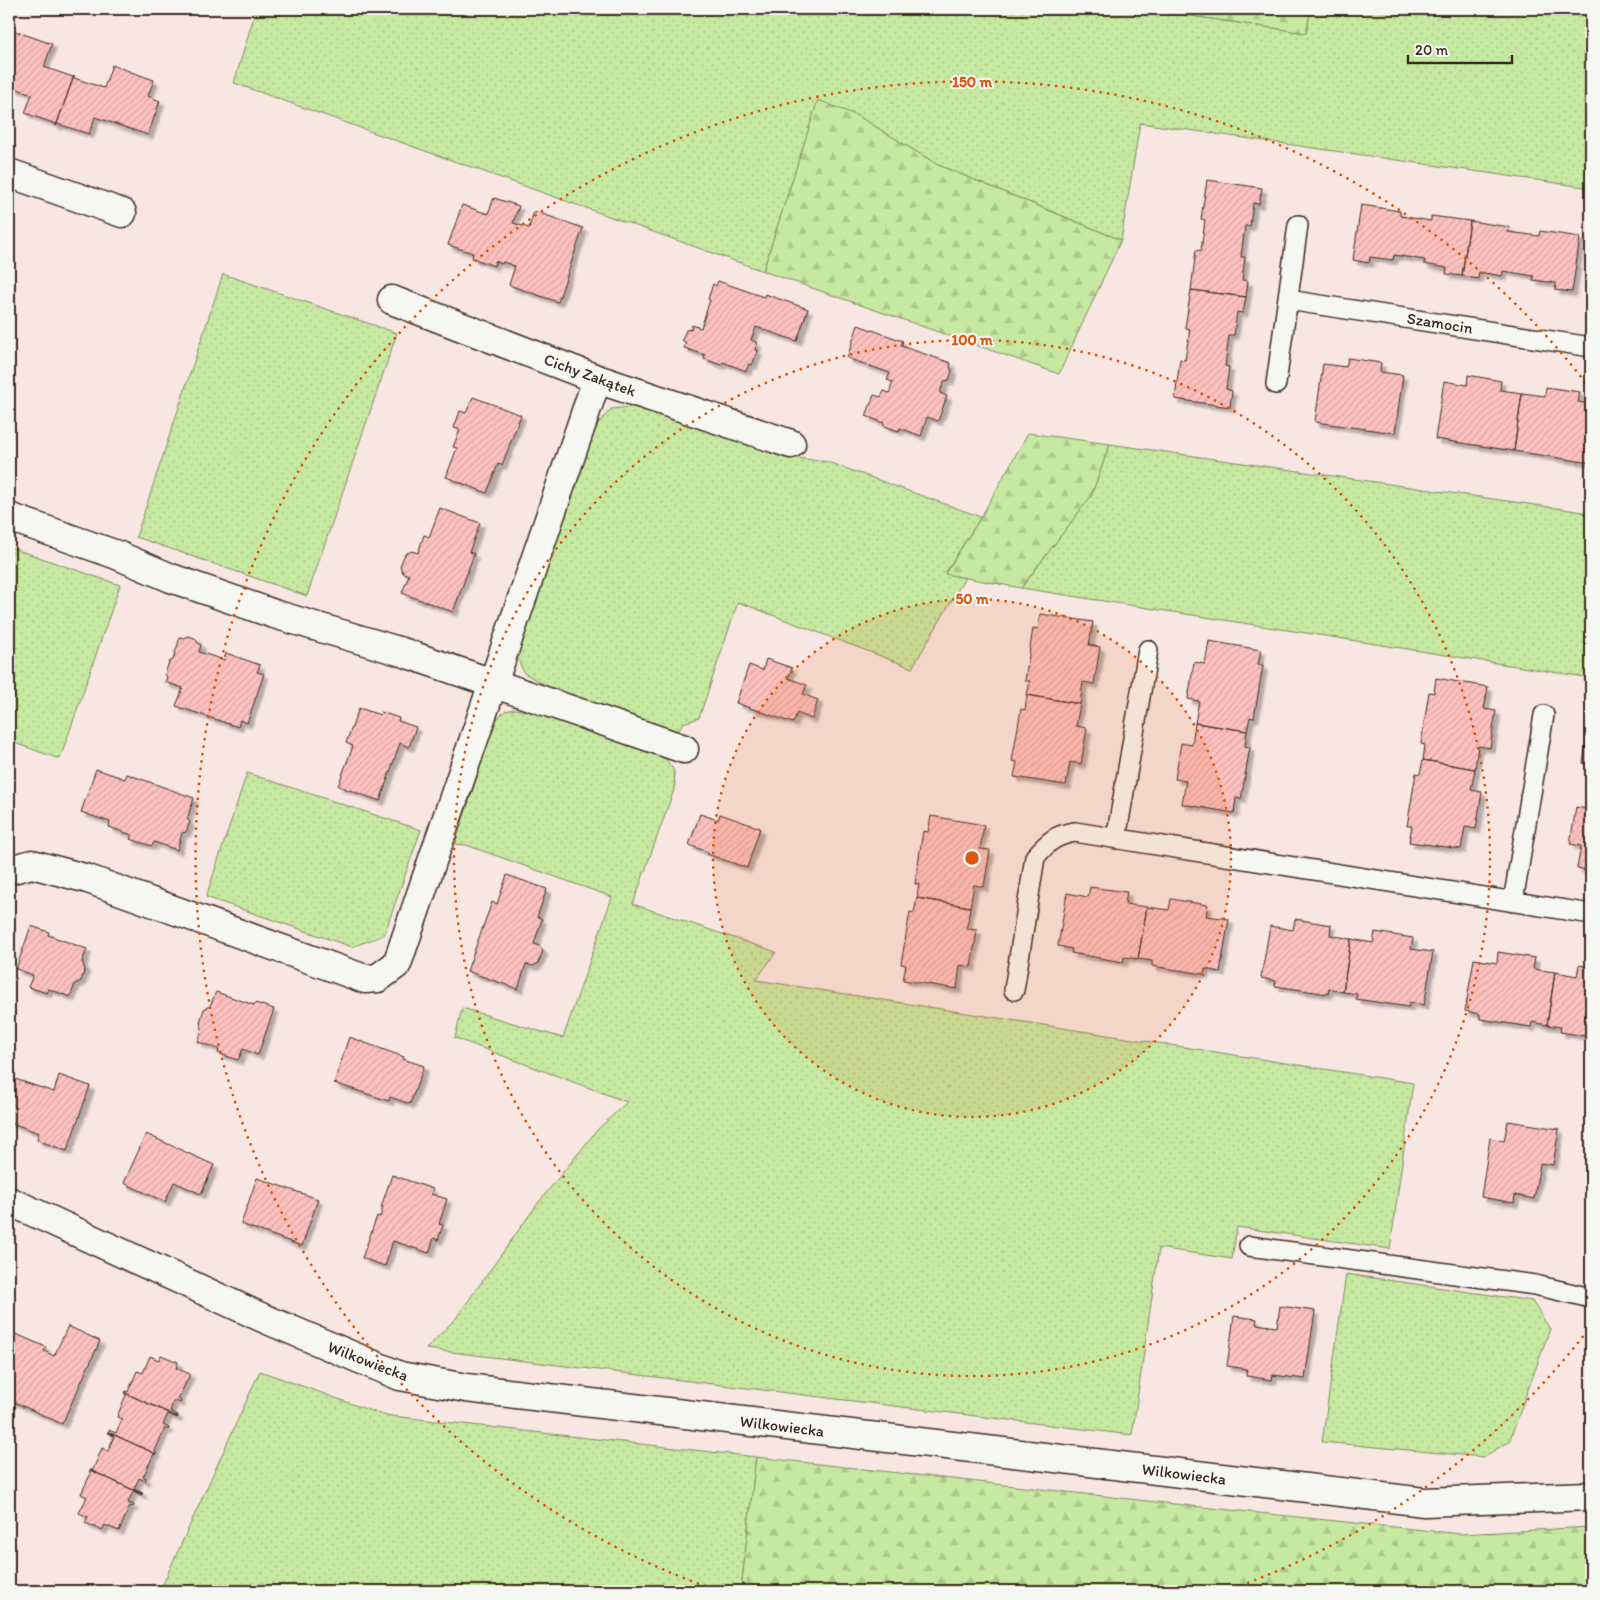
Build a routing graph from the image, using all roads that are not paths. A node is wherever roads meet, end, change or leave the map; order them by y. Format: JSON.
{"nodes":[{"id":1,"x":9,"y":173,"type":"edge"},
{"id":2,"x":122,"y":213,"type":"dead end"},
{"id":3,"x":1298,"y":225,"type":"dead end"},
{"id":4,"x":392,"y":300,"type":"dead end"},
{"id":5,"x":1288,"y":300,"type":"junction"},
{"id":6,"x":1591,"y":347,"type":"edge"},
{"id":7,"x":597,"y":379,"type":"junction"},
{"id":8,"x":1276,"y":384,"type":"dead end"},
{"id":9,"x":791,"y":444,"type":"dead end"},
{"id":10,"x":9,"y":517,"type":"edge"},
{"id":11,"x":1148,"y":650,"type":"dead end"},
{"id":12,"x":493,"y":682,"type":"junction"},
{"id":13,"x":1544,"y":715,"type":"dead end"},
{"id":14,"x":684,"y":749,"type":"dead end"},
{"id":15,"x":1116,"y":839,"type":"junction"},
{"id":16,"x":9,"y":870,"type":"edge"},
{"id":17,"x":1513,"y":902,"type":"junction"},
{"id":18,"x":1591,"y":914,"type":"edge"},
{"id":19,"x":1014,"y":990,"type":"dead end"},
{"id":20,"x":9,"y":1201,"type":"edge"},
{"id":21,"x":1249,"y":1246,"type":"dead end"},
{"id":22,"x":1591,"y":1298,"type":"edge"},
{"id":23,"x":1591,"y":1496,"type":"edge"}],
"edges":[{"from":1,"to":2,"type":"street"},
{"from":3,"to":5,"type":"lane"},
{"from":4,"to":7,"type":"street","name":"Cichy Zakątek"},
{"from":5,"to":6,"type":"lane","name":"Szamocin"},
{"from":5,"to":8,"type":"lane"},
{"from":7,"to":9,"type":"street","name":"Cichy Zakątek"},
{"from":7,"to":12,"type":"street"},
{"from":10,"to":12,"type":"street"},
{"from":11,"to":15,"type":"lane"},
{"from":12,"to":14,"type":"street"},
{"from":12,"to":16,"type":"street"},
{"from":13,"to":17,"type":"lane"},
{"from":15,"to":17,"type":"lane"},
{"from":15,"to":19,"type":"lane"},
{"from":17,"to":18,"type":"lane"},
{"from":20,"to":23,"type":"street","name":"Wilkowiecka"},
{"from":21,"to":22,"type":"lane"}]}
